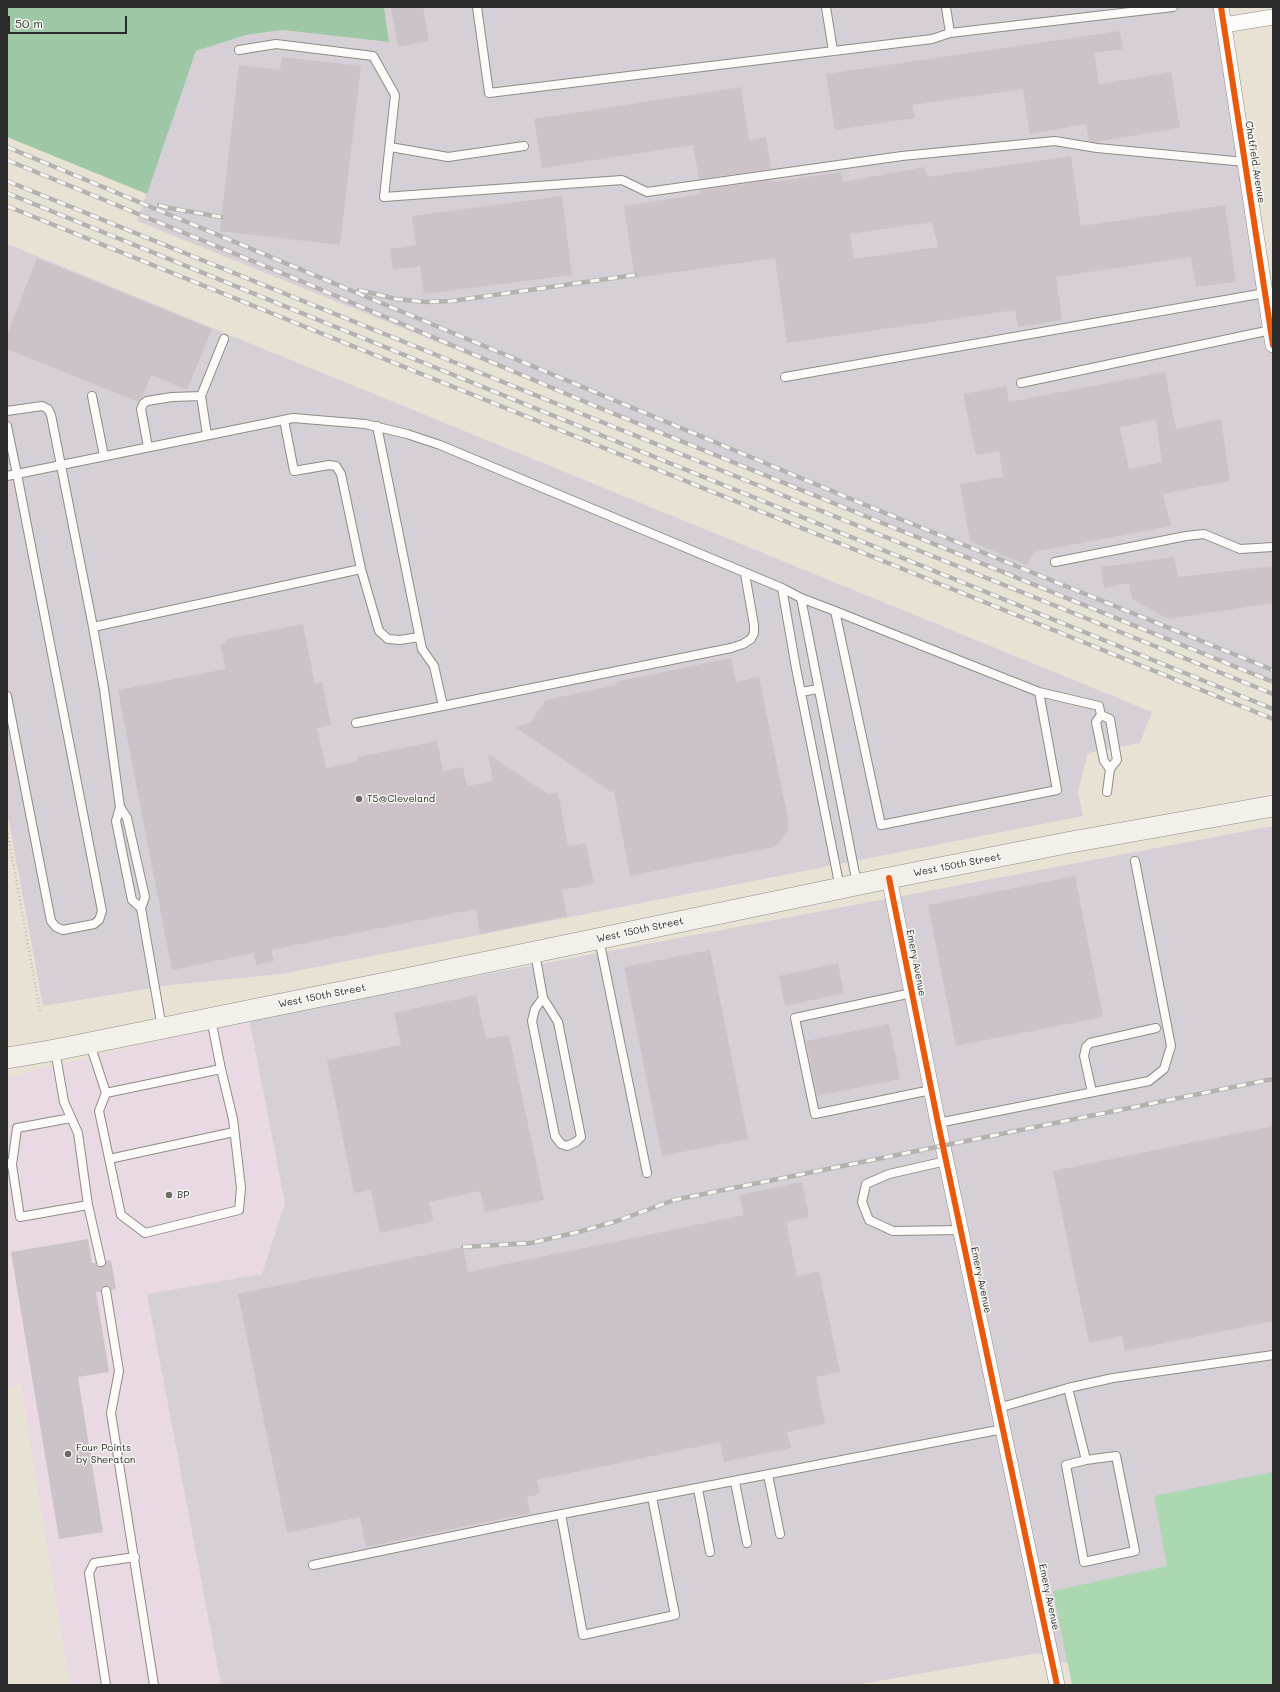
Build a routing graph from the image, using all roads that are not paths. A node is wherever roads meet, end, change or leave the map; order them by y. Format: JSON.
{"nodes":[{"id":1,"x":477,"y":7,"type":"edge"},
{"id":2,"x":826,"y":7,"type":"edge"},
{"id":3,"x":946,"y":7,"type":"edge"},
{"id":4,"x":1173,"y":7,"type":"edge"},
{"id":5,"x":1221,"y":7,"type":"edge"},
{"id":6,"x":1273,"y":17,"type":"edge"},
{"id":7,"x":1224,"y":25,"type":"junction"},
{"id":8,"x":950,"y":33,"type":"junction"},
{"id":9,"x":239,"y":50,"type":"dead end"},
{"id":10,"x":833,"y":51,"type":"junction"},
{"id":11,"x":524,"y":146,"type":"dead end"},
{"id":12,"x":390,"y":147,"type":"junction"},
{"id":13,"x":1245,"y":162,"type":"junction"},
{"id":14,"x":1265,"y":293,"type":"junction"},
{"id":15,"x":1272,"y":337,"type":"edge"},
{"id":16,"x":224,"y":339,"type":"dead end"},
{"id":17,"x":785,"y":377,"type":"dead end"},
{"id":18,"x":1021,"y":383,"type":"dead end"},
{"id":19,"x":92,"y":396,"type":"dead end"},
{"id":20,"x":201,"y":396,"type":"junction"},
{"id":21,"x":7,"y":411,"type":"edge"},
{"id":22,"x":284,"y":420,"type":"junction"},
{"id":23,"x":7,"y":426,"type":"edge"},
{"id":24,"x":377,"y":426,"type":"junction"},
{"id":25,"x":207,"y":435,"type":"junction"},
{"id":26,"x":148,"y":447,"type":"junction"},
{"id":27,"x":104,"y":456,"type":"junction"},
{"id":28,"x":62,"y":464,"type":"junction"},
{"id":29,"x":16,"y":474,"type":"junction"},
{"id":30,"x":7,"y":476,"type":"edge"},
{"id":31,"x":1273,"y":547,"type":"edge"},
{"id":32,"x":1055,"y":562,"type":"dead end"},
{"id":33,"x":361,"y":568,"type":"junction"},
{"id":34,"x":745,"y":574,"type":"junction"},
{"id":35,"x":782,"y":588,"type":"junction"},
{"id":36,"x":801,"y":598,"type":"junction"},
{"id":37,"x":835,"y":611,"type":"junction"},
{"id":38,"x":93,"y":627,"type":"junction"},
{"id":39,"x":419,"y":636,"type":"junction"},
{"id":40,"x":818,"y":689,"type":"junction"},
{"id":41,"x":801,"y":692,"type":"junction"},
{"id":42,"x":1039,"y":692,"type":"junction"},
{"id":43,"x":7,"y":696,"type":"edge"},
{"id":44,"x":443,"y":706,"type":"junction"},
{"id":45,"x":1101,"y":715,"type":"junction"},
{"id":46,"x":356,"y":723,"type":"dead end"},
{"id":47,"x":1110,"y":769,"type":"junction"},
{"id":48,"x":1107,"y":792,"type":"dead end"},
{"id":49,"x":1273,"y":806,"type":"edge"},
{"id":50,"x":120,"y":808,"type":"junction"},
{"id":51,"x":1135,"y":860,"type":"dead end"},
{"id":52,"x":889,"y":878,"type":"junction"},
{"id":53,"x":849,"y":887,"type":"junction"},
{"id":54,"x":141,"y":908,"type":"junction"},
{"id":55,"x":599,"y":938,"type":"junction"},
{"id":56,"x":535,"y":952,"type":"junction"},
{"id":57,"x":912,"y":993,"type":"junction"},
{"id":58,"x":543,"y":998,"type":"junction"},
{"id":59,"x":211,"y":1018,"type":"junction"},
{"id":60,"x":162,"y":1028,"type":"junction"},
{"id":61,"x":1156,"y":1028,"type":"dead end"},
{"id":62,"x":89,"y":1043,"type":"junction"},
{"id":63,"x":55,"y":1050,"type":"junction"},
{"id":64,"x":7,"y":1058,"type":"edge"},
{"id":65,"x":221,"y":1069,"type":"junction"},
{"id":66,"x":931,"y":1090,"type":"junction"},
{"id":67,"x":1092,"y":1092,"type":"junction"},
{"id":68,"x":106,"y":1094,"type":"junction"},
{"id":69,"x":71,"y":1118,"type":"junction"},
{"id":70,"x":938,"y":1123,"type":"junction"},
{"id":71,"x":234,"y":1132,"type":"junction"},
{"id":72,"x":109,"y":1159,"type":"junction"},
{"id":73,"x":946,"y":1161,"type":"junction"},
{"id":74,"x":10,"y":1164,"type":"edge"},
{"id":75,"x":647,"y":1173,"type":"dead end"},
{"id":76,"x":88,"y":1205,"type":"junction"},
{"id":77,"x":960,"y":1230,"type":"junction"},
{"id":78,"x":101,"y":1262,"type":"dead end"},
{"id":79,"x":106,"y":1291,"type":"dead end"},
{"id":80,"x":1273,"y":1355,"type":"edge"},
{"id":81,"x":1068,"y":1388,"type":"junction"},
{"id":82,"x":998,"y":1408,"type":"junction"},
{"id":83,"x":1003,"y":1429,"type":"junction"},
{"id":84,"x":1086,"y":1460,"type":"junction"},
{"id":85,"x":768,"y":1475,"type":"junction"},
{"id":86,"x":735,"y":1482,"type":"junction"},
{"id":87,"x":698,"y":1489,"type":"junction"},
{"id":88,"x":652,"y":1497,"type":"junction"},
{"id":89,"x":561,"y":1514,"type":"junction"},
{"id":90,"x":780,"y":1534,"type":"dead end"},
{"id":91,"x":747,"y":1542,"type":"dead end"},
{"id":92,"x":710,"y":1552,"type":"dead end"},
{"id":93,"x":135,"y":1557,"type":"junction"},
{"id":94,"x":313,"y":1565,"type":"dead end"},
{"id":95,"x":106,"y":1685,"type":"edge"},
{"id":96,"x":154,"y":1685,"type":"edge"},
{"id":97,"x":1057,"y":1685,"type":"edge"}],
"edges":[{"from":1,"to":10,"type":"lane"},
{"from":2,"to":10,"type":"lane"},
{"from":3,"to":8,"type":"lane"},
{"from":4,"to":8,"type":"lane"},
{"from":5,"to":7,"type":"street","name":"Chatfield Avenue"},
{"from":6,"to":7,"type":"street"},
{"from":7,"to":13,"type":"street","name":"Chatfield Avenue"},
{"from":8,"to":10,"type":"lane"},
{"from":9,"to":12,"type":"lane"},
{"from":11,"to":12,"type":"lane"},
{"from":12,"to":13,"type":"lane"},
{"from":13,"to":14,"type":"street","name":"Chatfield Avenue"},
{"from":14,"to":15,"type":"street","name":"Chatfield Avenue"},
{"from":14,"to":17,"type":"lane"},
{"from":15,"to":18,"type":"lane"},
{"from":16,"to":20,"type":"lane"},
{"from":19,"to":27,"type":"lane"},
{"from":20,"to":25,"type":"lane"},
{"from":20,"to":26,"type":"lane"},
{"from":21,"to":28,"type":"lane"},
{"from":22,"to":24,"type":"lane"},
{"from":22,"to":25,"type":"lane"},
{"from":22,"to":33,"type":"lane"},
{"from":23,"to":29,"type":"lane"},
{"from":24,"to":34,"type":"lane"},
{"from":24,"to":39,"type":"lane"},
{"from":25,"to":26,"type":"lane"},
{"from":26,"to":27,"type":"lane"},
{"from":27,"to":28,"type":"lane"},
{"from":28,"to":29,"type":"lane"},
{"from":28,"to":38,"type":"lane"},
{"from":29,"to":30,"type":"lane"},
{"from":29,"to":43,"type":"lane"},
{"from":31,"to":32,"type":"lane"},
{"from":33,"to":38,"type":"lane"},
{"from":33,"to":39,"type":"lane"},
{"from":34,"to":35,"type":"lane"},
{"from":34,"to":44,"type":"lane"},
{"from":35,"to":36,"type":"lane"},
{"from":35,"to":41,"type":"lane"},
{"from":36,"to":37,"type":"lane"},
{"from":36,"to":40,"type":"lane"},
{"from":37,"to":42,"type":"lane"},
{"from":37,"to":42,"type":"lane"},
{"from":38,"to":50,"type":"lane"},
{"from":39,"to":44,"type":"lane"},
{"from":40,"to":41,"type":"lane"},
{"from":40,"to":53,"type":"lane"},
{"from":41,"to":53,"type":"lane"},
{"from":42,"to":45,"type":"lane"},
{"from":44,"to":46,"type":"lane"},
{"from":45,"to":47,"type":"lane"},
{"from":45,"to":47,"type":"lane"},
{"from":47,"to":48,"type":"lane"},
{"from":49,"to":52,"type":"main road","name":"West 150th Street"},
{"from":50,"to":54,"type":"lane"},
{"from":50,"to":54,"type":"lane"},
{"from":51,"to":67,"type":"lane"},
{"from":52,"to":53,"type":"main road","name":"West 150th Street"},
{"from":52,"to":57,"type":"street","name":"Emery Avenue"},
{"from":53,"to":55,"type":"main road","name":"West 150th Street"},
{"from":54,"to":60,"type":"lane"},
{"from":55,"to":56,"type":"main road","name":"West 150th Street"},
{"from":55,"to":75,"type":"lane"},
{"from":56,"to":58,"type":"lane"},
{"from":56,"to":59,"type":"main road","name":"West 150th Street"},
{"from":57,"to":66,"type":"street","name":"Emery Avenue"},
{"from":57,"to":66,"type":"lane"},
{"from":58,"to":58,"type":"lane"},
{"from":59,"to":60,"type":"main road","name":"West 150th Street"},
{"from":59,"to":65,"type":"lane"},
{"from":60,"to":62,"type":"main road","name":"West 150th Street"},
{"from":61,"to":67,"type":"lane"},
{"from":62,"to":63,"type":"main road","name":"West 150th Street"},
{"from":62,"to":68,"type":"lane"},
{"from":63,"to":64,"type":"main road","name":"West 150th Street"},
{"from":63,"to":69,"type":"lane"},
{"from":65,"to":68,"type":"lane"},
{"from":65,"to":71,"type":"lane"},
{"from":66,"to":70,"type":"street","name":"Emery Avenue"},
{"from":67,"to":70,"type":"lane"},
{"from":68,"to":72,"type":"lane"},
{"from":69,"to":74,"type":"lane"},
{"from":69,"to":76,"type":"lane"},
{"from":70,"to":73,"type":"street","name":"Emery Avenue"},
{"from":71,"to":72,"type":"lane"},
{"from":71,"to":72,"type":"lane"},
{"from":73,"to":77,"type":"street","name":"Emery Avenue"},
{"from":73,"to":77,"type":"lane"},
{"from":74,"to":76,"type":"lane"},
{"from":76,"to":78,"type":"lane"},
{"from":77,"to":82,"type":"street","name":"Emery Avenue"},
{"from":79,"to":93,"type":"lane"},
{"from":80,"to":81,"type":"lane"},
{"from":81,"to":82,"type":"lane"},
{"from":81,"to":84,"type":"lane"},
{"from":82,"to":83,"type":"street","name":"Emery Avenue"},
{"from":83,"to":85,"type":"lane"},
{"from":83,"to":97,"type":"street","name":"Emery Avenue"},
{"from":84,"to":84,"type":"lane"},
{"from":85,"to":86,"type":"lane"},
{"from":85,"to":90,"type":"lane"},
{"from":86,"to":87,"type":"lane"},
{"from":86,"to":91,"type":"lane"},
{"from":87,"to":88,"type":"lane"},
{"from":87,"to":92,"type":"lane"},
{"from":88,"to":89,"type":"lane"},
{"from":88,"to":89,"type":"lane"},
{"from":89,"to":94,"type":"lane"},
{"from":93,"to":95,"type":"lane"},
{"from":93,"to":96,"type":"lane"}]}
